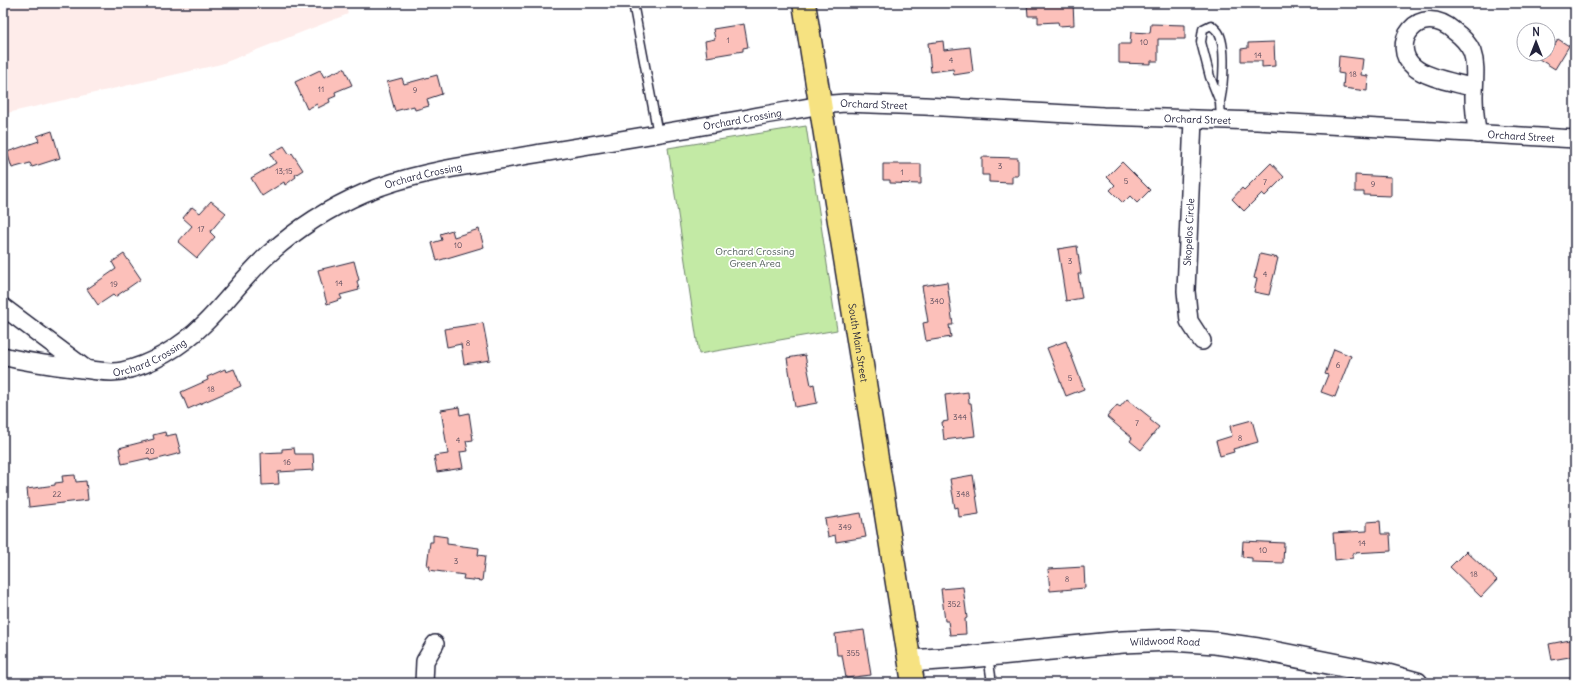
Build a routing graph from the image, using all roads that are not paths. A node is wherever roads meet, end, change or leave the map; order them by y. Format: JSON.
{"nodes":[{"id":1,"x":633,"y":3,"type":"edge"},
{"id":2,"x":804,"y":3,"type":"edge"},
{"id":3,"x":1474,"y":88,"type":"junction"},
{"id":4,"x":1220,"y":102,"type":"junction"},
{"id":5,"x":820,"y":105,"type":"junction"},
{"id":6,"x":1193,"y":119,"type":"junction"},
{"id":7,"x":1221,"y":120,"type":"junction"},
{"id":8,"x":658,"y":134,"type":"junction"},
{"id":9,"x":1477,"y":134,"type":"junction"},
{"id":10,"x":1575,"y":139,"type":"edge"},
{"id":11,"x":3,"y":307,"type":"edge"},
{"id":12,"x":1202,"y":341,"type":"dead end"},
{"id":13,"x":3,"y":356,"type":"edge"},
{"id":14,"x":86,"y":369,"type":"junction"},
{"id":15,"x":435,"y":644,"type":"dead end"},
{"id":16,"x":988,"y":655,"type":"junction"},
{"id":17,"x":910,"y":661,"type":"junction"},
{"id":18,"x":424,"y":683,"type":"edge"},
{"id":19,"x":913,"y":683,"type":"edge"},
{"id":20,"x":992,"y":683,"type":"edge"},
{"id":21,"x":1418,"y":683,"type":"edge"}],
"edges":[{"from":1,"to":8,"type":"lane"},
{"from":2,"to":5,"type":"main road","name":"South Main Street"},
{"from":3,"to":3,"type":"street"},
{"from":3,"to":9,"type":"street"},
{"from":4,"to":4,"type":"lane"},
{"from":4,"to":7,"type":"lane"},
{"from":5,"to":6,"type":"street","name":"Orchard Street"},
{"from":5,"to":8,"type":"street","name":"Orchard Crossing"},
{"from":5,"to":17,"type":"main road","name":"South Main Street"},
{"from":6,"to":7,"type":"street","name":"Orchard Street"},
{"from":6,"to":12,"type":"street","name":"Skopelos Circle"},
{"from":7,"to":9,"type":"street","name":"Orchard Street"},
{"from":8,"to":14,"type":"street","name":"Orchard Crossing"},
{"from":9,"to":10,"type":"street","name":"Orchard Street"},
{"from":11,"to":14,"type":"street","name":"Orchard Crossing"},
{"from":13,"to":14,"type":"street","name":"Orchard Crossing"},
{"from":15,"to":18,"type":"street"},
{"from":16,"to":17,"type":"street","name":"Wildwood Road"},
{"from":16,"to":20,"type":"lane"},
{"from":16,"to":21,"type":"street","name":"Wildwood Road"},
{"from":17,"to":19,"type":"main road","name":"South Main Street"}]}
